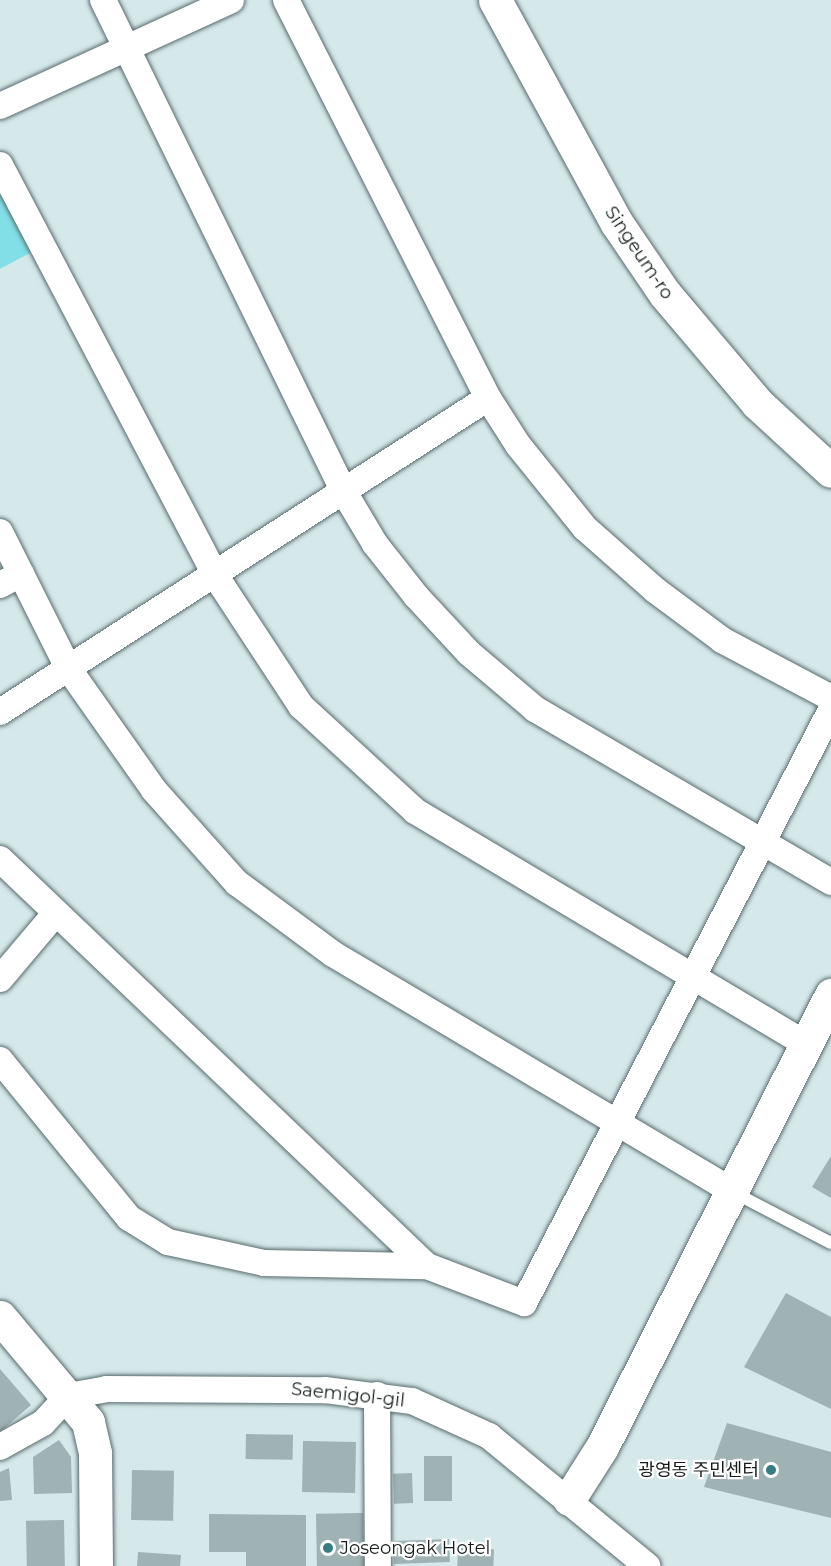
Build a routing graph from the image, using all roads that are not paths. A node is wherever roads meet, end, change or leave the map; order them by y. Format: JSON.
{"nodes":[{"id":1,"x":103,"y":0,"type":"edge"},
{"id":2,"x":231,"y":0,"type":"edge"},
{"id":3,"x":286,"y":0,"type":"edge"},
{"id":4,"x":495,"y":0,"type":"edge"},
{"id":5,"x":124,"y":49,"type":"junction"},
{"id":6,"x":0,"y":106,"type":"edge"},
{"id":7,"x":0,"y":165,"type":"edge"},
{"id":8,"x":488,"y":398,"type":"junction"},
{"id":9,"x":831,"y":471,"type":"edge"},
{"id":10,"x":344,"y":492,"type":"junction"},
{"id":11,"x":0,"y":532,"type":"edge"},
{"id":12,"x":215,"y":574,"type":"junction"},
{"id":13,"x":10,"y":579,"type":"edge"},
{"id":14,"x":68,"y":669,"type":"junction"},
{"id":15,"x":831,"y":698,"type":"edge"},
{"id":16,"x":831,"y":710,"type":"edge"},
{"id":17,"x":0,"y":712,"type":"edge"},
{"id":18,"x":764,"y":844,"type":"junction"},
{"id":19,"x":0,"y":859,"type":"edge"},
{"id":20,"x":831,"y":882,"type":"edge"},
{"id":21,"x":54,"y":915,"type":"junction"},
{"id":22,"x":696,"y":977,"type":"junction"},
{"id":23,"x":0,"y":980,"type":"edge"},
{"id":24,"x":831,"y":995,"type":"edge"},
{"id":25,"x":806,"y":1044,"type":"junction"},
{"id":26,"x":0,"y":1060,"type":"edge"},
{"id":27,"x":620,"y":1125,"type":"junction"},
{"id":28,"x":732,"y":1191,"type":"junction"},
{"id":29,"x":831,"y":1243,"type":"edge"},
{"id":30,"x":427,"y":1266,"type":"junction"},
{"id":31,"x":0,"y":1317,"type":"edge"},
{"id":32,"x":377,"y":1395,"type":"junction"},
{"id":33,"x":68,"y":1396,"type":"junction"},
{"id":34,"x":0,"y":1447,"type":"edge"},
{"id":35,"x":569,"y":1499,"type":"junction"},
{"id":36,"x":96,"y":1566,"type":"edge"},
{"id":37,"x":378,"y":1566,"type":"edge"},
{"id":38,"x":646,"y":1566,"type":"edge"}],
"edges":[{"from":1,"to":5,"type":"street"},
{"from":2,"to":5,"type":"street"},
{"from":3,"to":8,"type":"street"},
{"from":4,"to":9,"type":"street","name":"Singeum-ro"},
{"from":5,"to":6,"type":"street"},
{"from":5,"to":10,"type":"street"},
{"from":7,"to":12,"type":"street"},
{"from":8,"to":10,"type":"street"},
{"from":8,"to":15,"type":"street"},
{"from":10,"to":12,"type":"street"},
{"from":10,"to":18,"type":"street"},
{"from":11,"to":13,"type":"street"},
{"from":12,"to":14,"type":"street"},
{"from":12,"to":22,"type":"street"},
{"from":13,"to":14,"type":"street"},
{"from":14,"to":17,"type":"street"},
{"from":14,"to":27,"type":"street"},
{"from":16,"to":18,"type":"street"},
{"from":18,"to":20,"type":"street"},
{"from":18,"to":22,"type":"street"},
{"from":19,"to":21,"type":"street"},
{"from":21,"to":23,"type":"street"},
{"from":21,"to":30,"type":"street"},
{"from":22,"to":25,"type":"street"},
{"from":22,"to":27,"type":"street"},
{"from":24,"to":25,"type":"street"},
{"from":25,"to":28,"type":"street"},
{"from":26,"to":30,"type":"street"},
{"from":27,"to":28,"type":"street"},
{"from":27,"to":30,"type":"street"},
{"from":28,"to":29,"type":"lane"},
{"from":28,"to":35,"type":"street"},
{"from":31,"to":33,"type":"street"},
{"from":32,"to":33,"type":"street","name":"Saemigol-gil"},
{"from":32,"to":35,"type":"street","name":"Saemigol-gil"},
{"from":32,"to":37,"type":"street"},
{"from":33,"to":34,"type":"street"},
{"from":33,"to":36,"type":"street"},
{"from":35,"to":38,"type":"street","name":"Saemigol-gil"}]}
